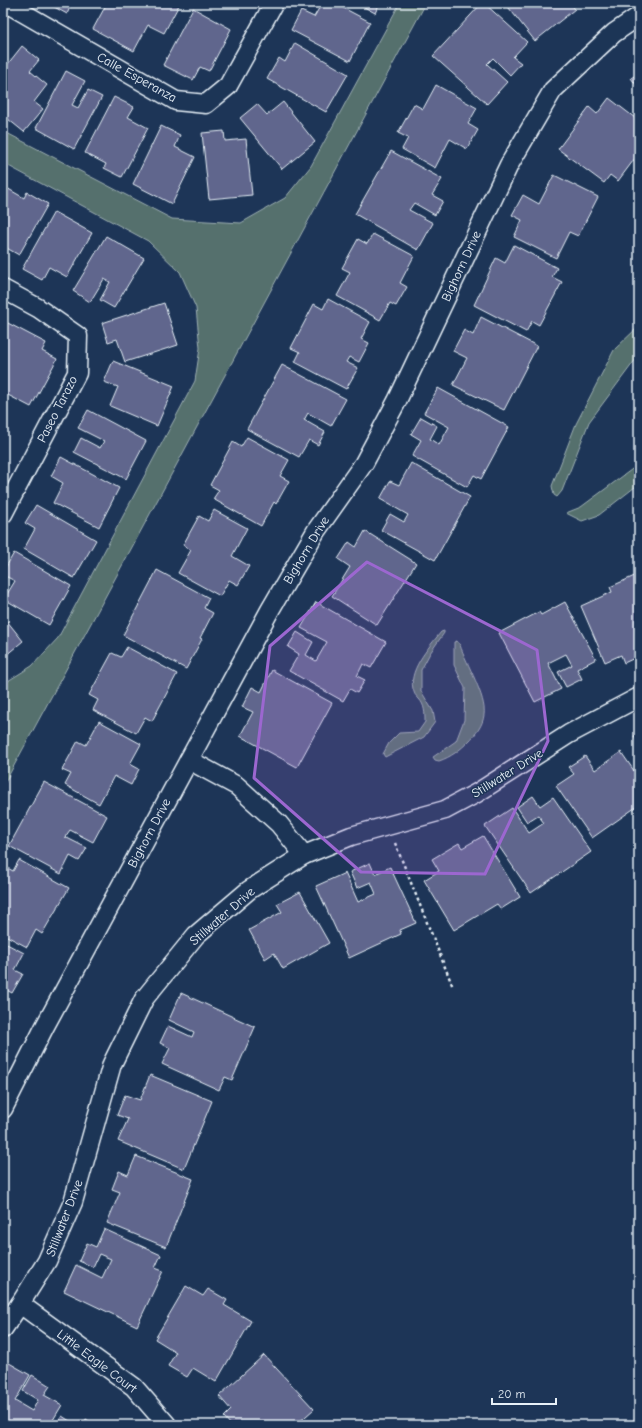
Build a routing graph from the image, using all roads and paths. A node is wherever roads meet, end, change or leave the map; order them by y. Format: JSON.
{"nodes":[{"id":1,"x":6,"y":3,"type":"edge"},
{"id":2,"x":274,"y":3,"type":"edge"},
{"id":3,"x":639,"y":16,"type":"edge"},
{"id":4,"x":3,"y":289,"type":"edge"},
{"id":5,"x":3,"y":514,"type":"edge"},
{"id":6,"x":639,"y":697,"type":"edge"},
{"id":7,"x":189,"y":760,"type":"junction"},
{"id":8,"x":388,"y":826,"type":"junction"},
{"id":9,"x":304,"y":855,"type":"junction"},
{"id":10,"x":453,"y":987,"type":"dead end"},
{"id":11,"x":3,"y":1109,"type":"edge"},
{"id":12,"x":20,"y":1304,"type":"junction"},
{"id":13,"x":3,"y":1329,"type":"edge"},
{"id":14,"x":167,"y":1425,"type":"edge"}],
"edges":[{"from":1,"to":2,"type":"street","name":"Calle Esperanza"},
{"from":3,"to":7,"type":"street","name":"Bighorn Drive"},
{"from":4,"to":5,"type":"street","name":"Paseo Tarazo"},
{"from":6,"to":8,"type":"street","name":"Stillwater Drive"},
{"from":7,"to":9,"type":"street"},
{"from":7,"to":11,"type":"street","name":"Bighorn Drive"},
{"from":8,"to":9,"type":"street","name":"Stillwater Drive"},
{"from":8,"to":10,"type":"path"},
{"from":9,"to":12,"type":"street","name":"Stillwater Drive"},
{"from":12,"to":13,"type":"street","name":"Stillwater Drive"},
{"from":12,"to":14,"type":"street","name":"Little Eagle Court"}]}
